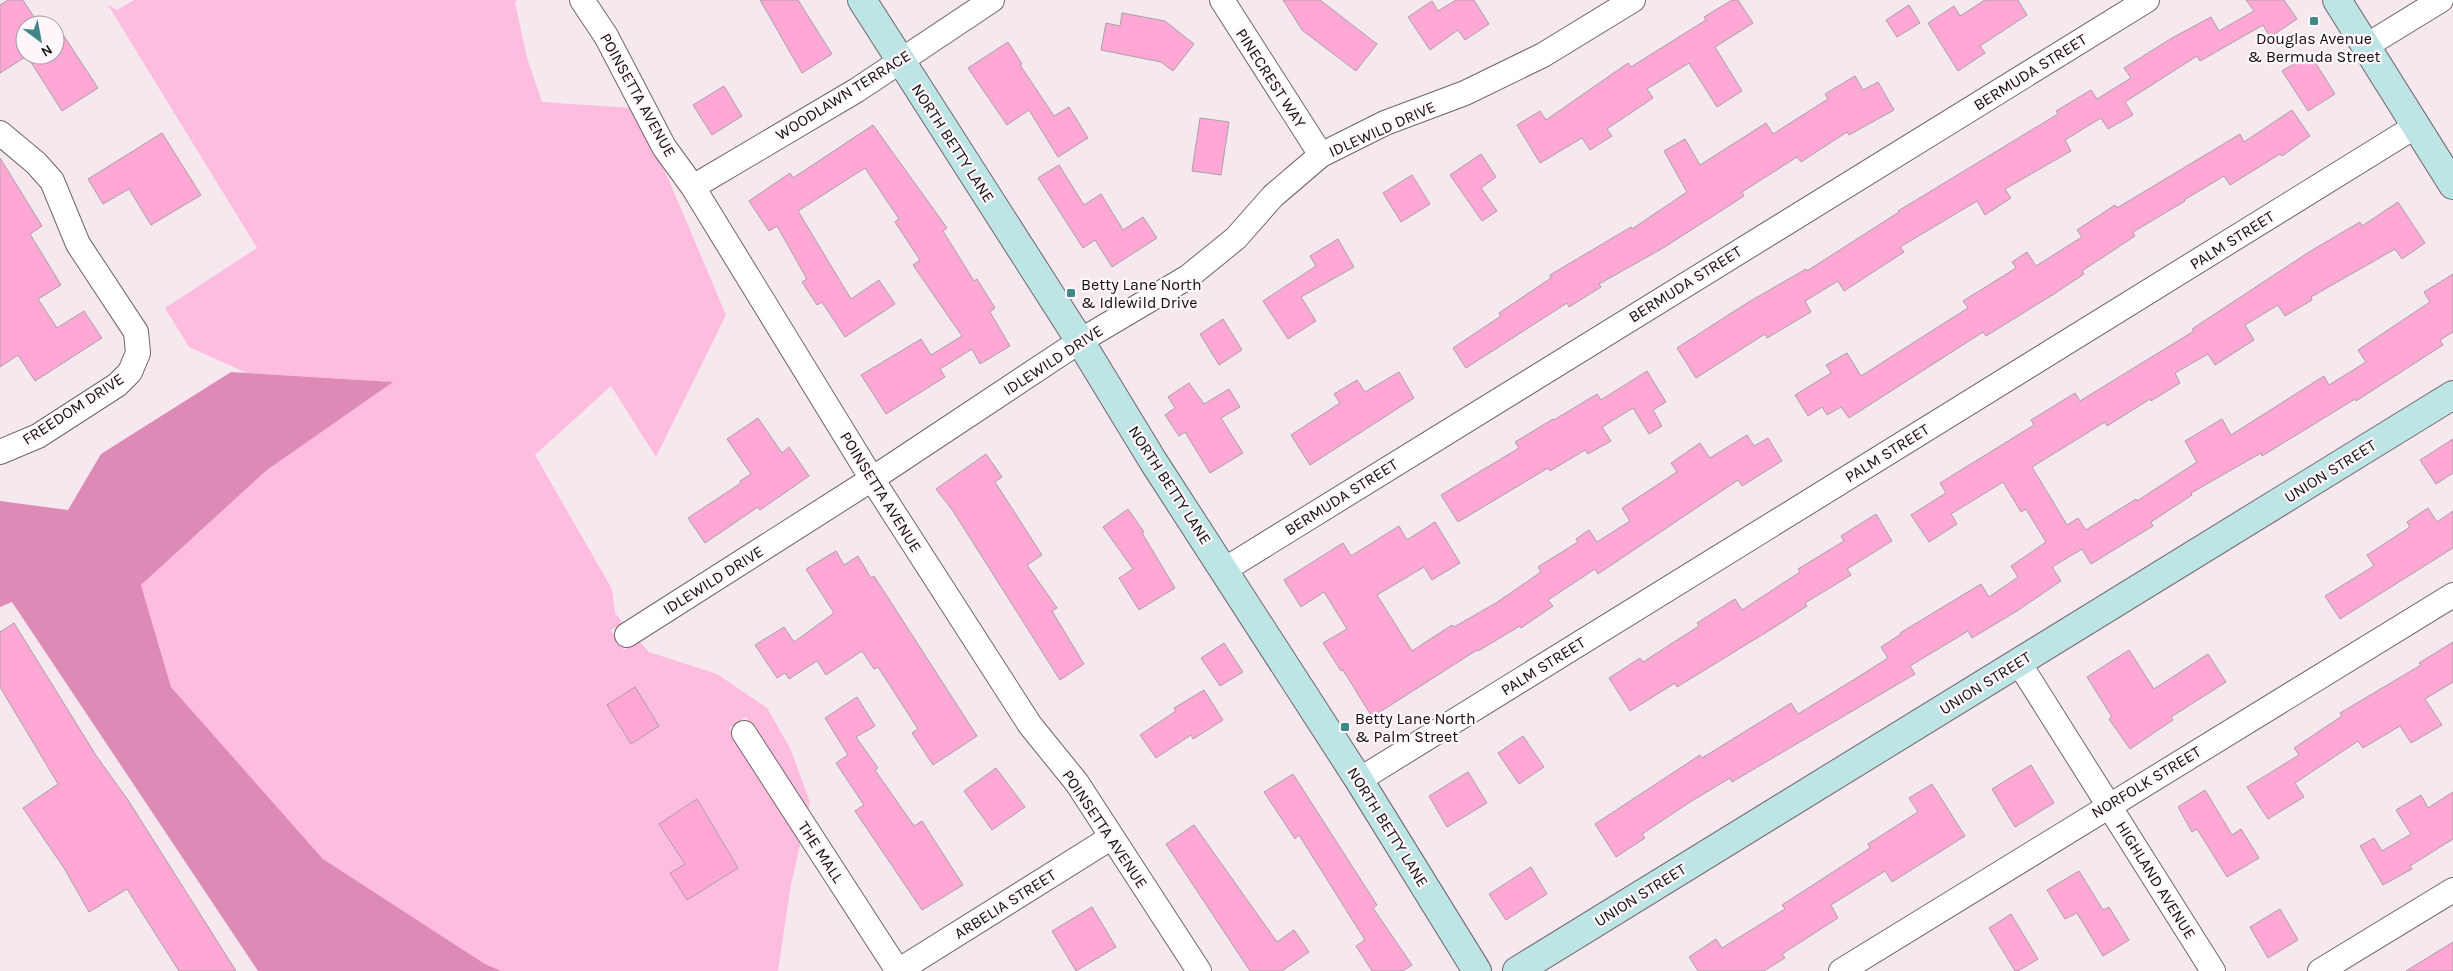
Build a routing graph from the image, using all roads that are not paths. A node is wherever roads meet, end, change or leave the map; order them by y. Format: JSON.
{"nodes":[{"id":1,"x":582,"y":0,"type":"edge"},
{"id":2,"x":862,"y":0,"type":"edge"},
{"id":3,"x":992,"y":0,"type":"edge"},
{"id":4,"x":1222,"y":0,"type":"edge"},
{"id":5,"x":1633,"y":0,"type":"edge"},
{"id":6,"x":2147,"y":0,"type":"edge"},
{"id":7,"x":2336,"y":0,"type":"edge"},
{"id":8,"x":2441,"y":0,"type":"edge"},
{"id":9,"x":2366,"y":46,"type":"junction"},
{"id":10,"x":900,"y":60,"type":"junction"},
{"id":11,"x":2416,"y":126,"type":"junction"},
{"id":12,"x":0,"y":133,"type":"edge"},
{"id":13,"x":1321,"y":155,"type":"junction"},
{"id":14,"x":2453,"y":185,"type":"edge"},
{"id":15,"x":693,"y":187,"type":"junction"},
{"id":16,"x":1080,"y":341,"type":"junction"},
{"id":17,"x":2453,"y":395,"type":"edge"},
{"id":18,"x":0,"y":452,"type":"edge"},
{"id":19,"x":872,"y":479,"type":"junction"},
{"id":20,"x":1224,"y":570,"type":"junction"},
{"id":21,"x":2453,"y":595,"type":"edge"},
{"id":22,"x":626,"y":635,"type":"dead end"},
{"id":23,"x":2019,"y":663,"type":"junction"},
{"id":24,"x":744,"y":733,"type":"dead end"},
{"id":25,"x":1359,"y":780,"type":"junction"},
{"id":26,"x":2108,"y":805,"type":"junction"},
{"id":27,"x":1112,"y":837,"type":"junction"},
{"id":28,"x":2453,"y":890,"type":"edge"},
{"id":29,"x":898,"y":971,"type":"edge"},
{"id":30,"x":1199,"y":971,"type":"edge"},
{"id":31,"x":1477,"y":971,"type":"edge"},
{"id":32,"x":1517,"y":971,"type":"edge"},
{"id":33,"x":1841,"y":971,"type":"edge"},
{"id":34,"x":2213,"y":971,"type":"edge"},
{"id":35,"x":2320,"y":971,"type":"edge"}],
"edges":[{"from":1,"to":15,"type":"street","name":"POINSETTA AVENUE"},
{"from":2,"to":10,"type":"street","name":"NORTH BETTY LANE"},
{"from":3,"to":10,"type":"street","name":"WOODLAWN TERRACE"},
{"from":4,"to":13,"type":"street","name":"PINECREST WAY"},
{"from":5,"to":13,"type":"street","name":"IDLEWILD DRIVE"},
{"from":6,"to":20,"type":"street","name":"BERMUDA STREET"},
{"from":7,"to":9,"type":"street"},
{"from":8,"to":9,"type":"street"},
{"from":9,"to":11,"type":"street"},
{"from":10,"to":15,"type":"street","name":"WOODLAWN TERRACE"},
{"from":10,"to":16,"type":"street","name":"NORTH BETTY LANE"},
{"from":11,"to":14,"type":"street"},
{"from":11,"to":25,"type":"street","name":"PALM STREET"},
{"from":12,"to":18,"type":"street","name":"FREEDOM DRIVE"},
{"from":13,"to":16,"type":"street","name":"IDLEWILD DRIVE"},
{"from":15,"to":19,"type":"street","name":"POINSETTA AVENUE"},
{"from":16,"to":19,"type":"street","name":"IDLEWILD DRIVE"},
{"from":16,"to":20,"type":"street","name":"NORTH BETTY LANE"},
{"from":17,"to":23,"type":"street","name":"UNION STREET"},
{"from":19,"to":22,"type":"street","name":"IDLEWILD DRIVE"},
{"from":19,"to":27,"type":"street","name":"POINSETTA AVENUE"},
{"from":20,"to":25,"type":"street","name":"NORTH BETTY LANE"},
{"from":21,"to":26,"type":"street","name":"NORFOLK STREET"},
{"from":23,"to":26,"type":"street","name":"HIGHLAND AVENUE"},
{"from":23,"to":32,"type":"street","name":"UNION STREET"},
{"from":24,"to":29,"type":"street","name":"THE MALL"},
{"from":25,"to":31,"type":"street","name":"NORTH BETTY LANE"},
{"from":26,"to":33,"type":"street","name":"NORFOLK STREET"},
{"from":26,"to":34,"type":"street","name":"HIGHLAND AVENUE"},
{"from":27,"to":29,"type":"street","name":"ARBELIA STREET"},
{"from":27,"to":30,"type":"street","name":"POINSETTA AVENUE"},
{"from":28,"to":35,"type":"street"}]}
